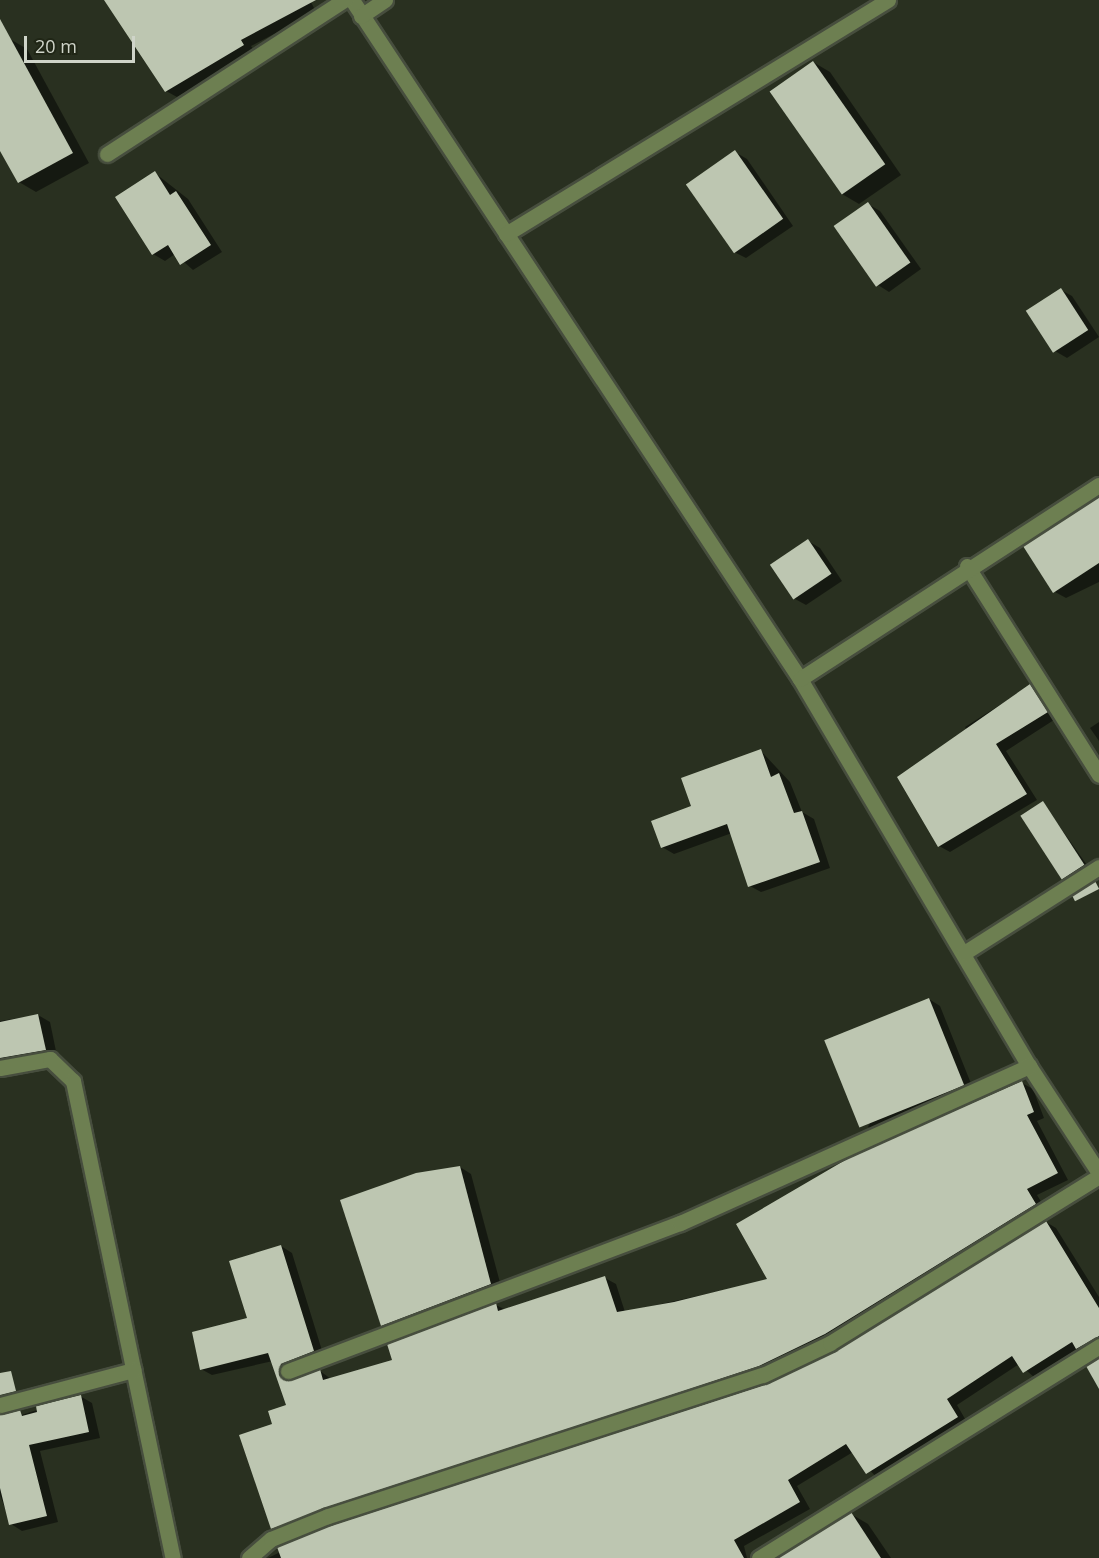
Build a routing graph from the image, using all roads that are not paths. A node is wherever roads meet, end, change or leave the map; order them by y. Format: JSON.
{"nodes":[{"id":1,"x":344,"y":0,"type":"edge"},
{"id":2,"x":352,"y":0,"type":"edge"},
{"id":3,"x":385,"y":0,"type":"edge"},
{"id":4,"x":888,"y":0,"type":"edge"},
{"id":5,"x":361,"y":16,"type":"junction"},
{"id":6,"x":107,"y":154,"type":"dead end"},
{"id":7,"x":506,"y":234,"type":"junction"},
{"id":8,"x":1099,"y":485,"type":"edge"},
{"id":9,"x":968,"y":566,"type":"junction"},
{"id":10,"x":800,"y":679,"type":"junction"},
{"id":11,"x":1099,"y":775,"type":"edge"},
{"id":12,"x":1099,"y":867,"type":"edge"},
{"id":13,"x":964,"y":953,"type":"junction"},
{"id":14,"x":1029,"y":1066,"type":"junction"},
{"id":15,"x":0,"y":1068,"type":"edge"},
{"id":16,"x":1099,"y":1174,"type":"edge"},
{"id":17,"x":1099,"y":1346,"type":"edge"},
{"id":18,"x":133,"y":1370,"type":"junction"},
{"id":19,"x":288,"y":1371,"type":"dead end"},
{"id":20,"x":0,"y":1405,"type":"edge"},
{"id":21,"x":173,"y":1558,"type":"edge"},
{"id":22,"x":249,"y":1558,"type":"edge"},
{"id":23,"x":759,"y":1558,"type":"edge"}],
"edges":[{"from":1,"to":6,"type":"street"},
{"from":2,"to":5,"type":"street"},
{"from":3,"to":5,"type":"street"},
{"from":4,"to":7,"type":"street"},
{"from":5,"to":7,"type":"street"},
{"from":7,"to":10,"type":"street"},
{"from":8,"to":9,"type":"street"},
{"from":9,"to":10,"type":"street"},
{"from":9,"to":11,"type":"street"},
{"from":10,"to":13,"type":"street"},
{"from":12,"to":13,"type":"street"},
{"from":13,"to":14,"type":"street"},
{"from":14,"to":16,"type":"street"},
{"from":14,"to":19,"type":"street"},
{"from":15,"to":18,"type":"street"},
{"from":16,"to":22,"type":"street"},
{"from":17,"to":23,"type":"street"},
{"from":18,"to":20,"type":"street"},
{"from":18,"to":21,"type":"street"}]}
